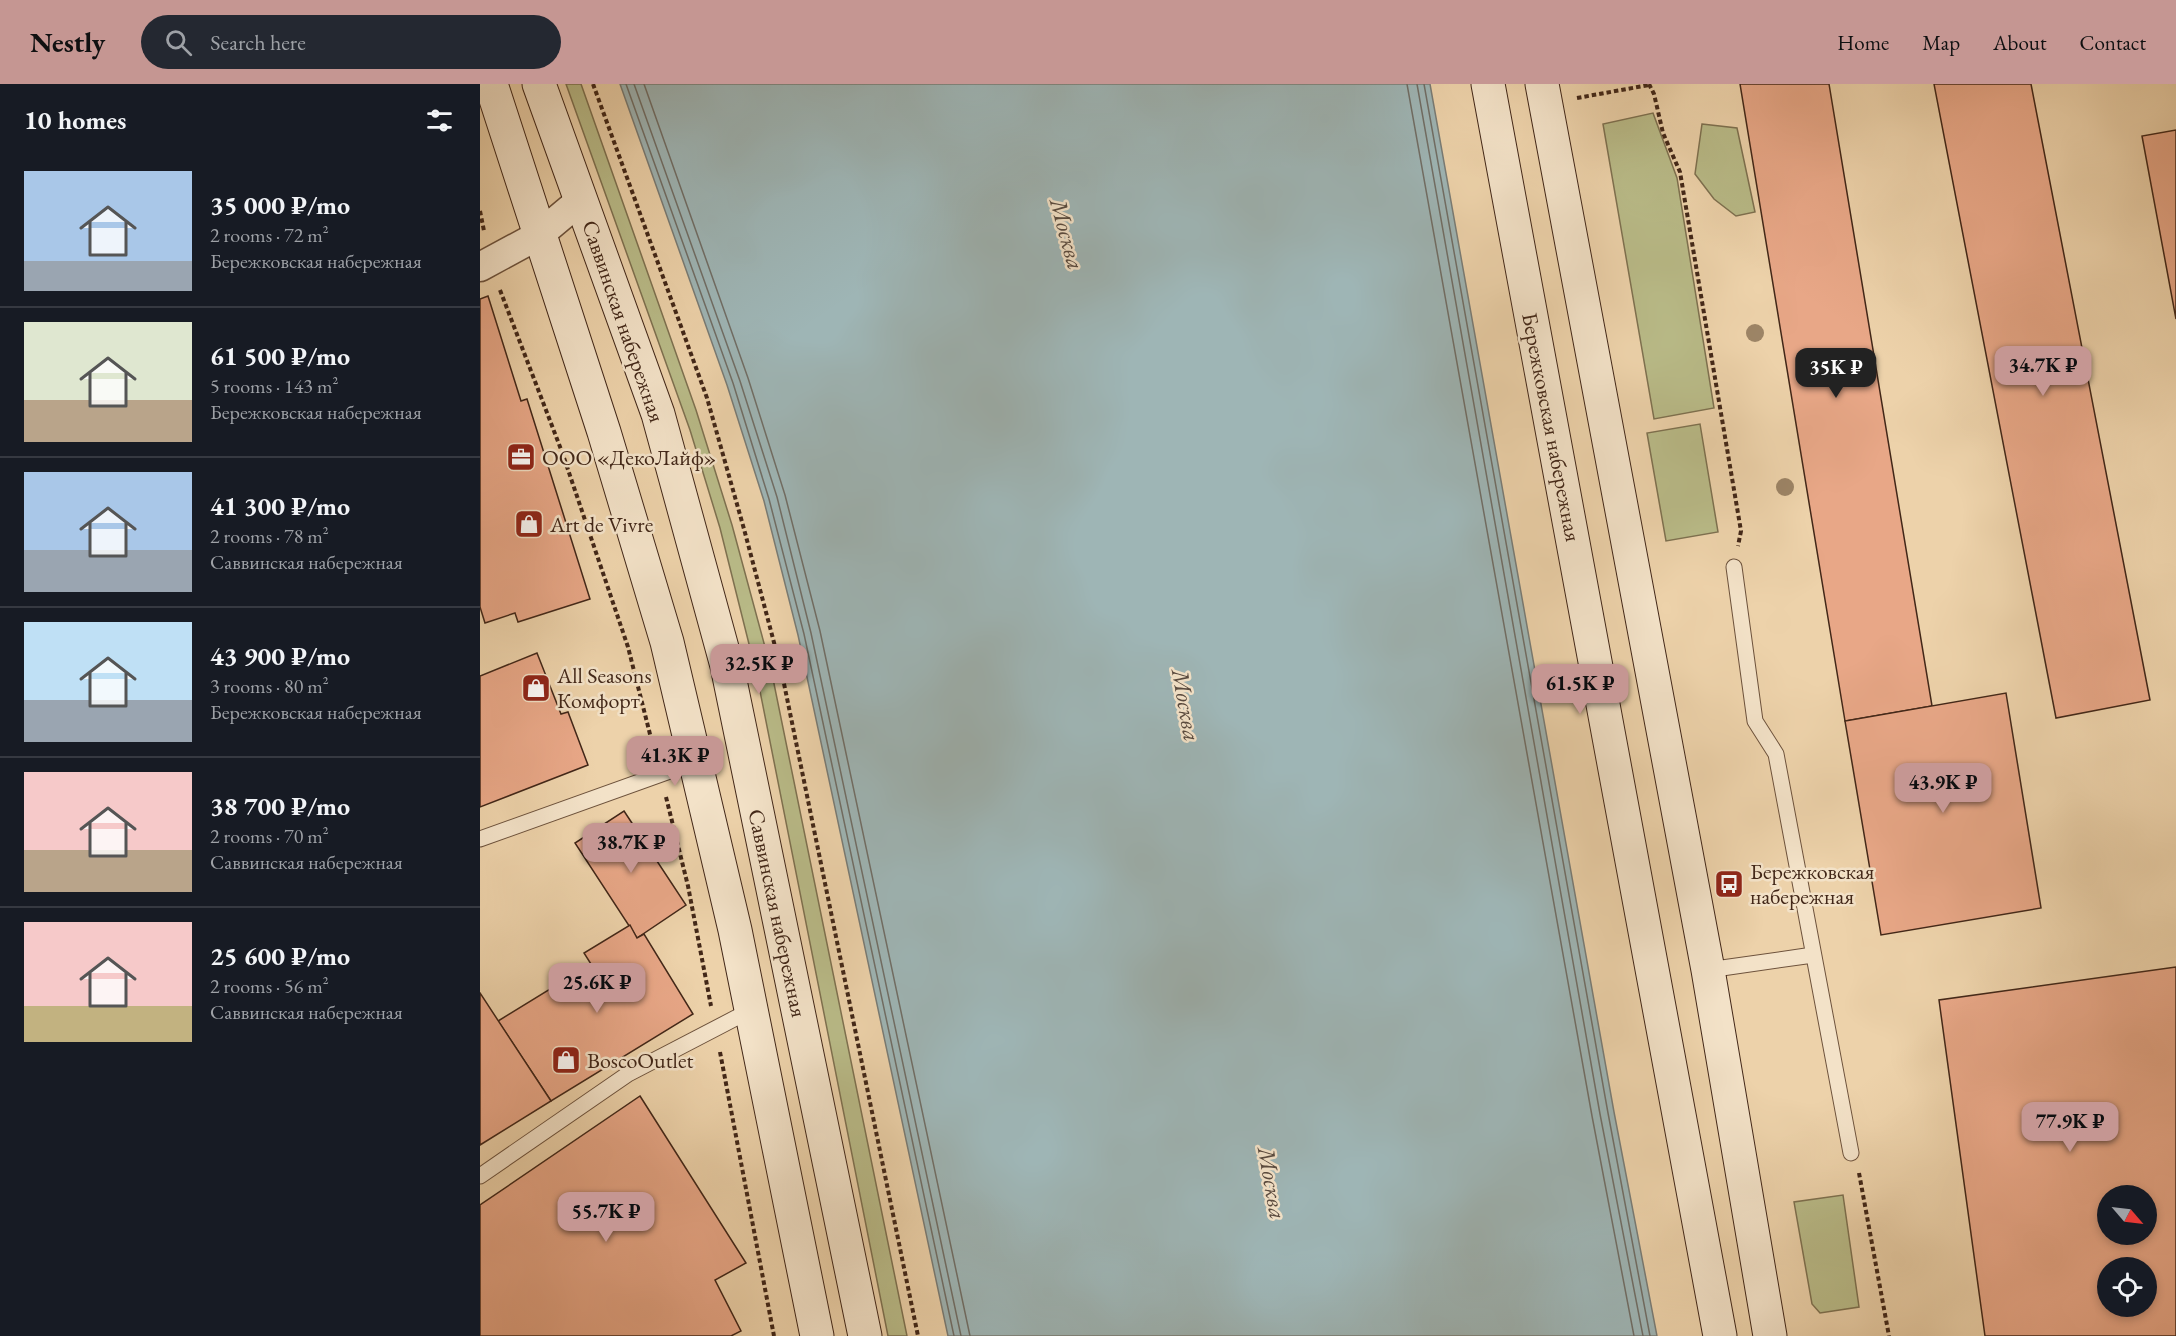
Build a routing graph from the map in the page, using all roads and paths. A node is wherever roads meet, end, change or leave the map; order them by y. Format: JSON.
{"nodes":[{"id":1,"x":490,"y":84,"type":"edge"},
{"id":2,"x":539,"y":84,"type":"edge"},
{"id":3,"x":592,"y":84,"type":"edge"},
{"id":4,"x":1488,"y":84,"type":"edge"},
{"id":5,"x":1542,"y":84,"type":"edge"},
{"id":6,"x":1649,"y":85,"type":"edge"},
{"id":7,"x":1577,"y":98,"type":"dead end"},
{"id":8,"x":582,"y":199,"type":"junction"},
{"id":9,"x":480,"y":211,"type":"edge"},
{"id":10,"x":539,"y":235,"type":"junction"},
{"id":11,"x":486,"y":238,"type":"dead end"},
{"id":12,"x":489,"y":277,"type":"edge"},
{"id":13,"x":1734,"y":567,"type":"joint"},
{"id":14,"x":695,"y":762,"type":"junction"},
{"id":15,"x":660,"y":773,"type":"junction"},
{"id":16,"x":480,"y":839,"type":"edge"},
{"id":17,"x":1813,"y":955,"type":"junction"},
{"id":18,"x":1708,"y":970,"type":"junction"},
{"id":19,"x":751,"y":1010,"type":"junction"},
{"id":20,"x":716,"y":1028,"type":"junction"},
{"id":21,"x":1851,"y":1153,"type":"joint"},
{"id":22,"x":480,"y":1176,"type":"edge"},
{"id":23,"x":774,"y":1336,"type":"edge"},
{"id":24,"x":817,"y":1336,"type":"edge"},
{"id":25,"x":865,"y":1336,"type":"edge"},
{"id":26,"x":918,"y":1336,"type":"edge"},
{"id":27,"x":1720,"y":1336,"type":"edge"},
{"id":28,"x":1770,"y":1336,"type":"edge"},
{"id":29,"x":1889,"y":1336,"type":"edge"}],
"edges":[{"from":1,"to":10,"type":"main road","name":"Саввинская набережная"},
{"from":2,"to":8,"type":"main road","name":"Саввинская набережная"},
{"from":3,"to":26,"type":"path"},
{"from":4,"to":27,"type":"main road","name":"Бережковская набережная"},
{"from":5,"to":18,"type":"main road"},
{"from":6,"to":7,"type":"path"},
{"from":6,"to":13,"type":"path"},
{"from":8,"to":10,"type":"street"},
{"from":8,"to":25,"type":"main road","name":"Саввинская набережная"},
{"from":9,"to":11,"type":"path"},
{"from":10,"to":12,"type":"street"},
{"from":10,"to":14,"type":"main road","name":"Саввинская набережная"},
{"from":12,"to":15,"type":"path"},
{"from":13,"to":17,"type":"lane"},
{"from":14,"to":15,"type":"lane"},
{"from":14,"to":19,"type":"main road","name":"Саввинская набережная"},
{"from":15,"to":16,"type":"lane"},
{"from":15,"to":20,"type":"path"},
{"from":17,"to":18,"type":"lane"},
{"from":17,"to":21,"type":"lane"},
{"from":18,"to":28,"type":"main road"},
{"from":19,"to":20,"type":"lane"},
{"from":19,"to":24,"type":"main road","name":"Саввинская набережная"},
{"from":20,"to":22,"type":"lane"},
{"from":20,"to":23,"type":"path"},
{"from":21,"to":29,"type":"path"}]}
